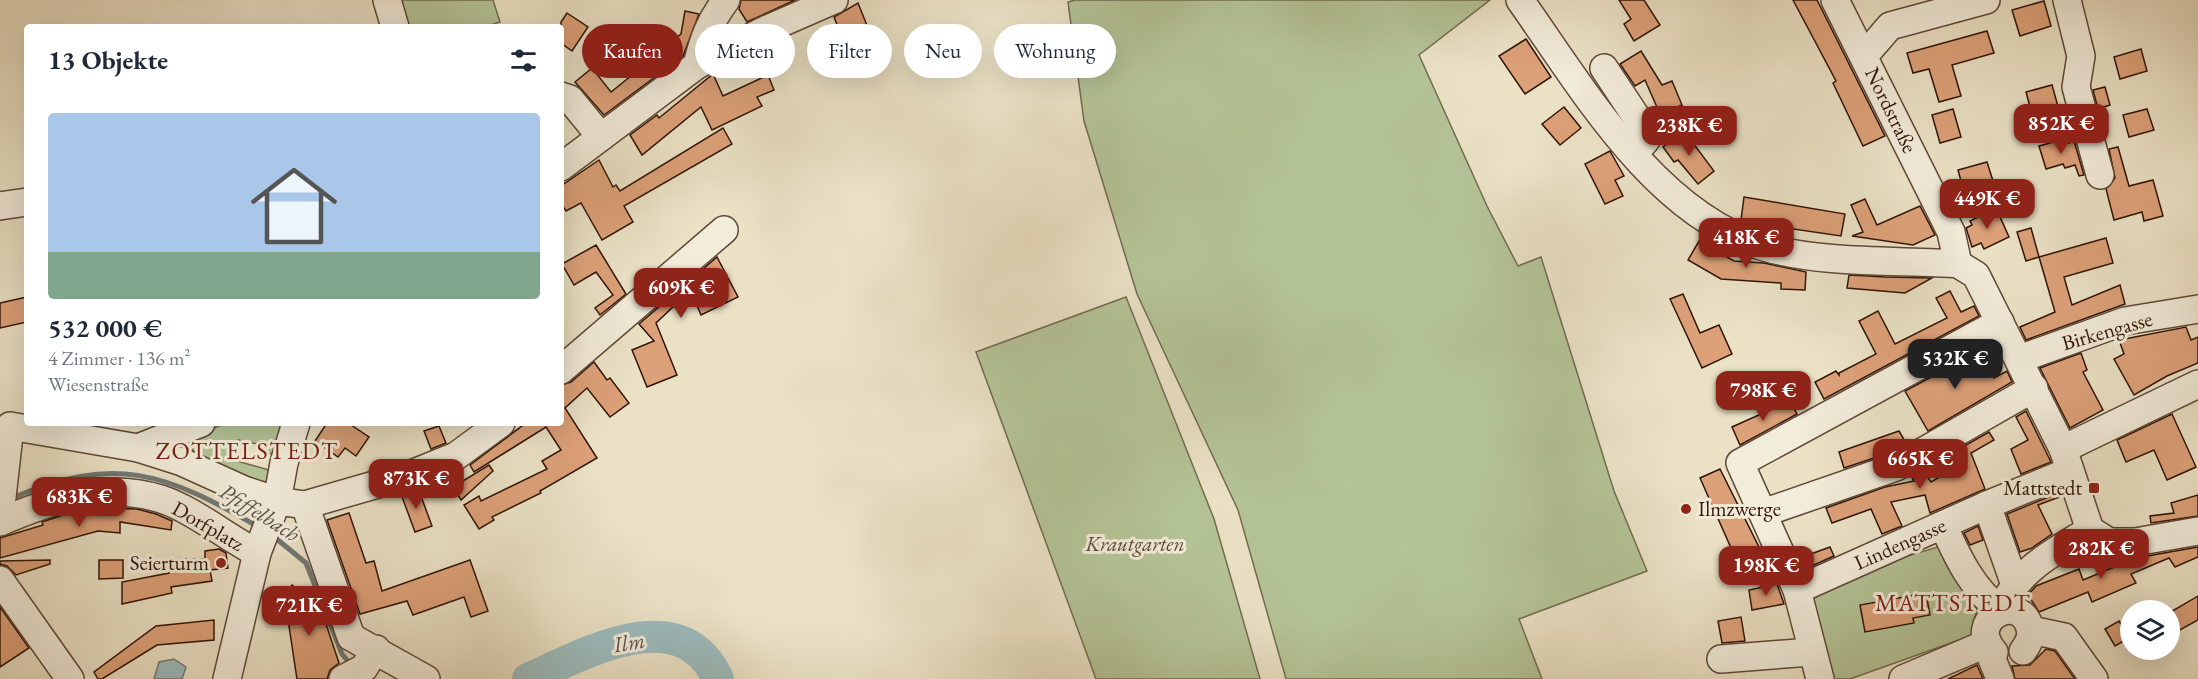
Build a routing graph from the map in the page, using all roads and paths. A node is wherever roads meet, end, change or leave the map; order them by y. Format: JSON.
{"nodes":[{"id":1,"x":387,"y":0,"type":"edge"},
{"id":2,"x":726,"y":0,"type":"edge"},
{"id":3,"x":834,"y":0,"type":"edge"},
{"id":4,"x":1520,"y":0,"type":"edge"},
{"id":5,"x":1835,"y":0,"type":"edge"},
{"id":6,"x":1986,"y":0,"type":"edge"},
{"id":7,"x":2067,"y":0,"type":"edge"},
{"id":8,"x":394,"y":24,"type":"edge"},
{"id":9,"x":710,"y":24,"type":"edge"},
{"id":10,"x":779,"y":24,"type":"edge"},
{"id":11,"x":1864,"y":56,"type":"junction"},
{"id":12,"x":695,"y":66,"type":"edge"},
{"id":13,"x":1604,"y":68,"type":"dead end"},
{"id":14,"x":564,"y":97,"type":"edge"},
{"id":15,"x":601,"y":137,"type":"junction"},
{"id":16,"x":1634,"y":154,"type":"junction"},
{"id":17,"x":564,"y":165,"type":"edge"},
{"id":18,"x":2100,"y":175,"type":"dead end"},
{"id":19,"x":24,"y":202,"type":"edge"},
{"id":20,"x":0,"y":206,"type":"edge"},
{"id":21,"x":724,"y":230,"type":"dead end"},
{"id":22,"x":1958,"y":264,"type":"junction"},
{"id":23,"x":2198,"y":309,"type":"edge"},
{"id":24,"x":2000,"y":322,"type":"junction"},
{"id":25,"x":2019,"y":359,"type":"junction"},
{"id":26,"x":564,"y":367,"type":"edge"},
{"id":27,"x":2198,"y":384,"type":"edge"},
{"id":28,"x":2034,"y":388,"type":"junction"},
{"id":29,"x":5,"y":424,"type":"edge"},
{"id":30,"x":193,"y":426,"type":"edge"},
{"id":31,"x":295,"y":426,"type":"edge"},
{"id":32,"x":497,"y":426,"type":"edge"},
{"id":33,"x":138,"y":448,"type":"junction"},
{"id":34,"x":2067,"y":460,"type":"junction"},
{"id":35,"x":277,"y":501,"type":"junction"},
{"id":36,"x":305,"y":505,"type":"junction"},
{"id":37,"x":1987,"y":505,"type":"junction"},
{"id":38,"x":1,"y":508,"type":"edge"},
{"id":39,"x":1763,"y":513,"type":"junction"},
{"id":40,"x":0,"y":522,"type":"edge"},
{"id":41,"x":1943,"y":525,"type":"junction"},
{"id":42,"x":2090,"y":530,"type":"junction"},
{"id":43,"x":2198,"y":531,"type":"edge"},
{"id":44,"x":262,"y":540,"type":"junction"},
{"id":45,"x":0,"y":580,"type":"edge"},
{"id":46,"x":2015,"y":585,"type":"junction"},
{"id":47,"x":1797,"y":590,"type":"junction"},
{"id":48,"x":2002,"y":611,"type":"junction"},
{"id":49,"x":1991,"y":647,"type":"junction"},
{"id":50,"x":1811,"y":652,"type":"junction"},
{"id":51,"x":1721,"y":659,"type":"dead end"},
{"id":52,"x":358,"y":668,"type":"edge"},
{"id":53,"x":69,"y":679,"type":"edge"},
{"id":54,"x":227,"y":679,"type":"edge"},
{"id":55,"x":426,"y":679,"type":"edge"},
{"id":56,"x":1820,"y":679,"type":"edge"},
{"id":57,"x":1903,"y":679,"type":"edge"},
{"id":58,"x":2000,"y":679,"type":"edge"},
{"id":59,"x":2094,"y":679,"type":"edge"}],
"edges":[{"from":1,"to":8,"type":"street"},
{"from":2,"to":9,"type":"street"},
{"from":3,"to":10,"type":"street"},
{"from":4,"to":16,"type":"street"},
{"from":5,"to":11,"type":"street","name":"Nordstraße"},
{"from":6,"to":11,"type":"street","name":"Nordstraße"},
{"from":7,"to":18,"type":"street"},
{"from":11,"to":22,"type":"street","name":"Nordstraße"},
{"from":12,"to":15,"type":"street"},
{"from":13,"to":16,"type":"street"},
{"from":14,"to":15,"type":"street"},
{"from":15,"to":17,"type":"street"},
{"from":16,"to":22,"type":"street"},
{"from":19,"to":20,"type":"street"},
{"from":21,"to":26,"type":"street"},
{"from":22,"to":24,"type":"street"},
{"from":23,"to":25,"type":"street","name":"Birkengasse"},
{"from":24,"to":25,"type":"street"},
{"from":24,"to":39,"type":"street"},
{"from":25,"to":28,"type":"street"},
{"from":27,"to":34,"type":"street","name":"Lindengasse"},
{"from":28,"to":34,"type":"street"},
{"from":28,"to":39,"type":"street"},
{"from":29,"to":33,"type":"street","name":"Dorfplatz"},
{"from":29,"to":38,"type":"street","name":"Dorfplatz"},
{"from":30,"to":33,"type":"street"},
{"from":31,"to":35,"type":"street","name":"Dorfplatz"},
{"from":32,"to":36,"type":"street"},
{"from":33,"to":35,"type":"street","name":"Dorfplatz"},
{"from":34,"to":37,"type":"street","name":"Lindengasse"},
{"from":34,"to":42,"type":"street"},
{"from":35,"to":36,"type":"street"},
{"from":35,"to":44,"type":"street","name":"Dorfplatz"},
{"from":36,"to":52,"type":"street"},
{"from":37,"to":41,"type":"street","name":"Lindengasse"},
{"from":37,"to":46,"type":"street"},
{"from":39,"to":47,"type":"street"},
{"from":40,"to":44,"type":"street","name":"Dorfplatz"},
{"from":41,"to":47,"type":"street","name":"Lindengasse"},
{"from":41,"to":48,"type":"street"},
{"from":42,"to":43,"type":"street"},
{"from":42,"to":46,"type":"street"},
{"from":44,"to":54,"type":"street"},
{"from":45,"to":53,"type":"street"},
{"from":46,"to":48,"type":"street"},
{"from":47,"to":50,"type":"street"},
{"from":48,"to":49,"type":"street"},
{"from":48,"to":59,"type":"street"},
{"from":49,"to":57,"type":"street"},
{"from":49,"to":58,"type":"street"},
{"from":50,"to":51,"type":"street"},
{"from":50,"to":56,"type":"street"},
{"from":52,"to":55,"type":"street"}]}
